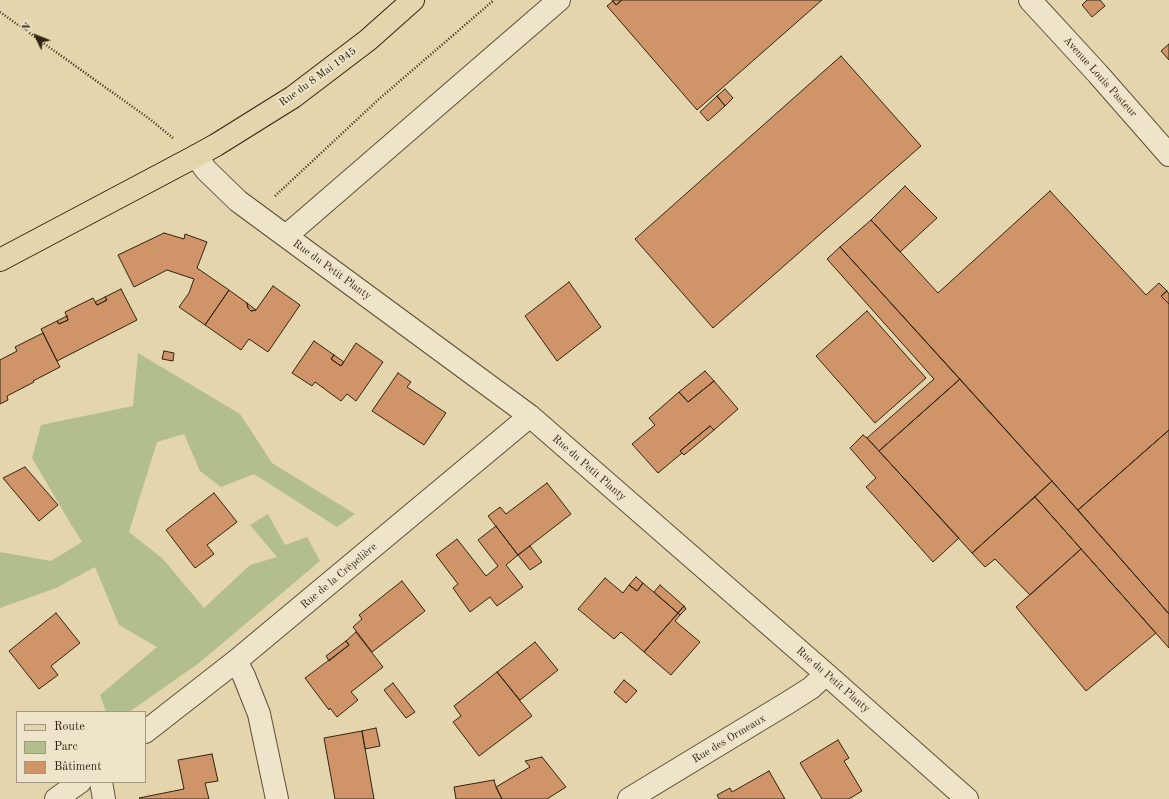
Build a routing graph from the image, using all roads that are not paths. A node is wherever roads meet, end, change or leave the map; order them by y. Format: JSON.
{"nodes":[{"id":1,"x":413,"y":0,"type":"edge"},
{"id":2,"x":559,"y":0,"type":"edge"},
{"id":3,"x":1030,"y":0,"type":"edge"},
{"id":4,"x":1169,"y":155,"type":"edge"},
{"id":5,"x":196,"y":156,"type":"junction"},
{"id":6,"x":286,"y":236,"type":"junction"},
{"id":7,"x":0,"y":260,"type":"edge"},
{"id":8,"x":530,"y":416,"type":"junction"},
{"id":9,"x":236,"y":661,"type":"junction"},
{"id":10,"x":826,"y":674,"type":"junction"},
{"id":11,"x":146,"y":731,"type":"edge"},
{"id":12,"x":79,"y":783,"type":"edge"},
{"id":13,"x":101,"y":783,"type":"edge"},
{"id":14,"x":56,"y":799,"type":"edge"},
{"id":15,"x":104,"y":799,"type":"edge"},
{"id":16,"x":277,"y":799,"type":"edge"},
{"id":17,"x":629,"y":799,"type":"edge"},
{"id":18,"x":966,"y":799,"type":"edge"}],
"edges":[{"from":1,"to":5,"type":"main road","name":"Rue du 8 Mai 1945"},
{"from":2,"to":6,"type":"street"},
{"from":3,"to":4,"type":"street","name":"Avenue Louis Pasteur"},
{"from":5,"to":6,"type":"street","name":"Rue du Petit Planty"},
{"from":5,"to":7,"type":"main road"},
{"from":6,"to":8,"type":"street","name":"Rue du Petit Planty"},
{"from":8,"to":9,"type":"street","name":"Rue de la Crêpelière"},
{"from":8,"to":10,"type":"street","name":"Rue du Petit Planty"},
{"from":9,"to":11,"type":"street","name":"Rue de la Crêpelière"},
{"from":9,"to":16,"type":"street"},
{"from":10,"to":17,"type":"street","name":"Rue des Ormeaux"},
{"from":10,"to":18,"type":"street","name":"Rue du Petit Planty"},
{"from":12,"to":14,"type":"street"},
{"from":13,"to":15,"type":"street"}]}
